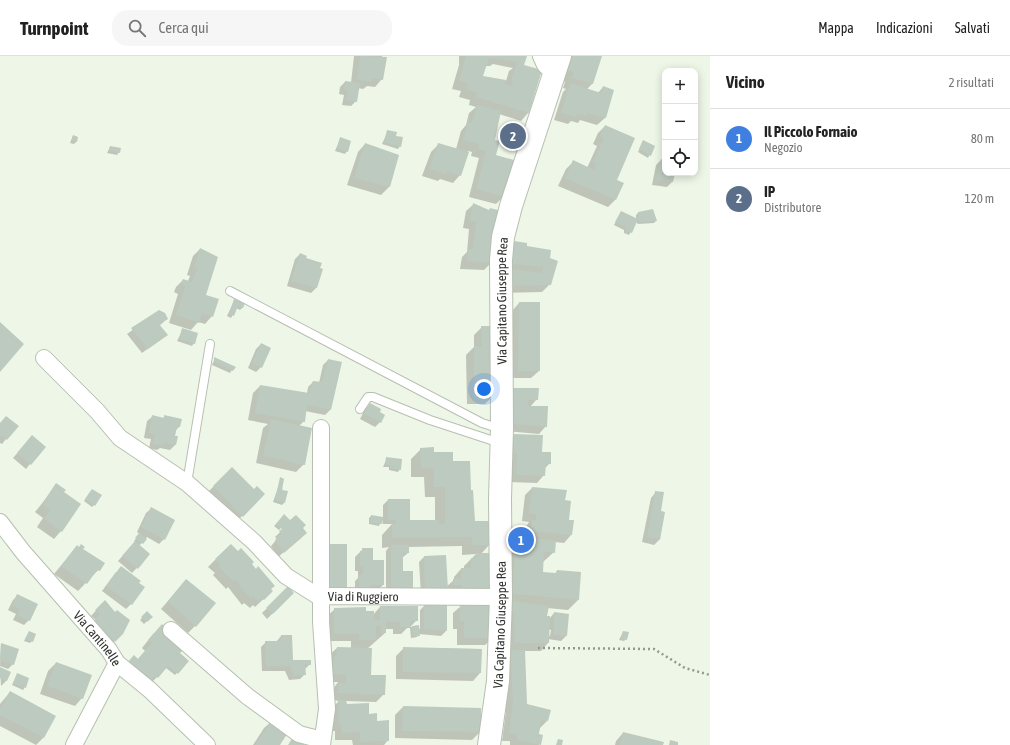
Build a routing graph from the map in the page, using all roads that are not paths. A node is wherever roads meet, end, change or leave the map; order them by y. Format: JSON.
{"nodes":[{"id":1,"x":541,"y":56,"type":"edge"},
{"id":2,"x":557,"y":65,"type":"edge"},
{"id":3,"x":230,"y":291,"type":"dead end"},
{"id":4,"x":210,"y":344,"type":"dead end"},
{"id":5,"x":44,"y":358,"type":"dead end"},
{"id":6,"x":360,"y":409,"type":"dead end"},
{"id":7,"x":321,"y":428,"type":"dead end"},
{"id":8,"x":502,"y":436,"type":"junction"},
{"id":9,"x":187,"y":483,"type":"junction"},
{"id":10,"x":0,"y":522,"type":"edge"},
{"id":11,"x":501,"y":597,"type":"junction"},
{"id":12,"x":321,"y":598,"type":"junction"},
{"id":13,"x":171,"y":630,"type":"dead end"},
{"id":14,"x":117,"y":663,"type":"junction"},
{"id":15,"x":322,"y":743,"type":"edge"},
{"id":16,"x":74,"y":745,"type":"edge"},
{"id":17,"x":207,"y":745,"type":"edge"},
{"id":18,"x":489,"y":745,"type":"edge"}],
"edges":[{"from":1,"to":2,"type":"street"},
{"from":2,"to":8,"type":"street","name":"Via Capitano Giuseppe Rea"},
{"from":3,"to":8,"type":"lane"},
{"from":4,"to":9,"type":"lane"},
{"from":5,"to":9,"type":"street"},
{"from":6,"to":8,"type":"lane"},
{"from":7,"to":12,"type":"street"},
{"from":8,"to":11,"type":"street","name":"Via Capitano Giuseppe Rea"},
{"from":9,"to":12,"type":"street"},
{"from":10,"to":14,"type":"street","name":"Via Cantinelle"},
{"from":11,"to":12,"type":"street","name":"Via di Ruggiero"},
{"from":11,"to":18,"type":"street","name":"Via Capitano Giuseppe Rea"},
{"from":12,"to":15,"type":"street","name":"Via di Ruggiero"},
{"from":13,"to":15,"type":"street","name":"Via di Ruggiero"},
{"from":14,"to":16,"type":"street"},
{"from":14,"to":17,"type":"street","name":"Via Cantinelle"}]}
